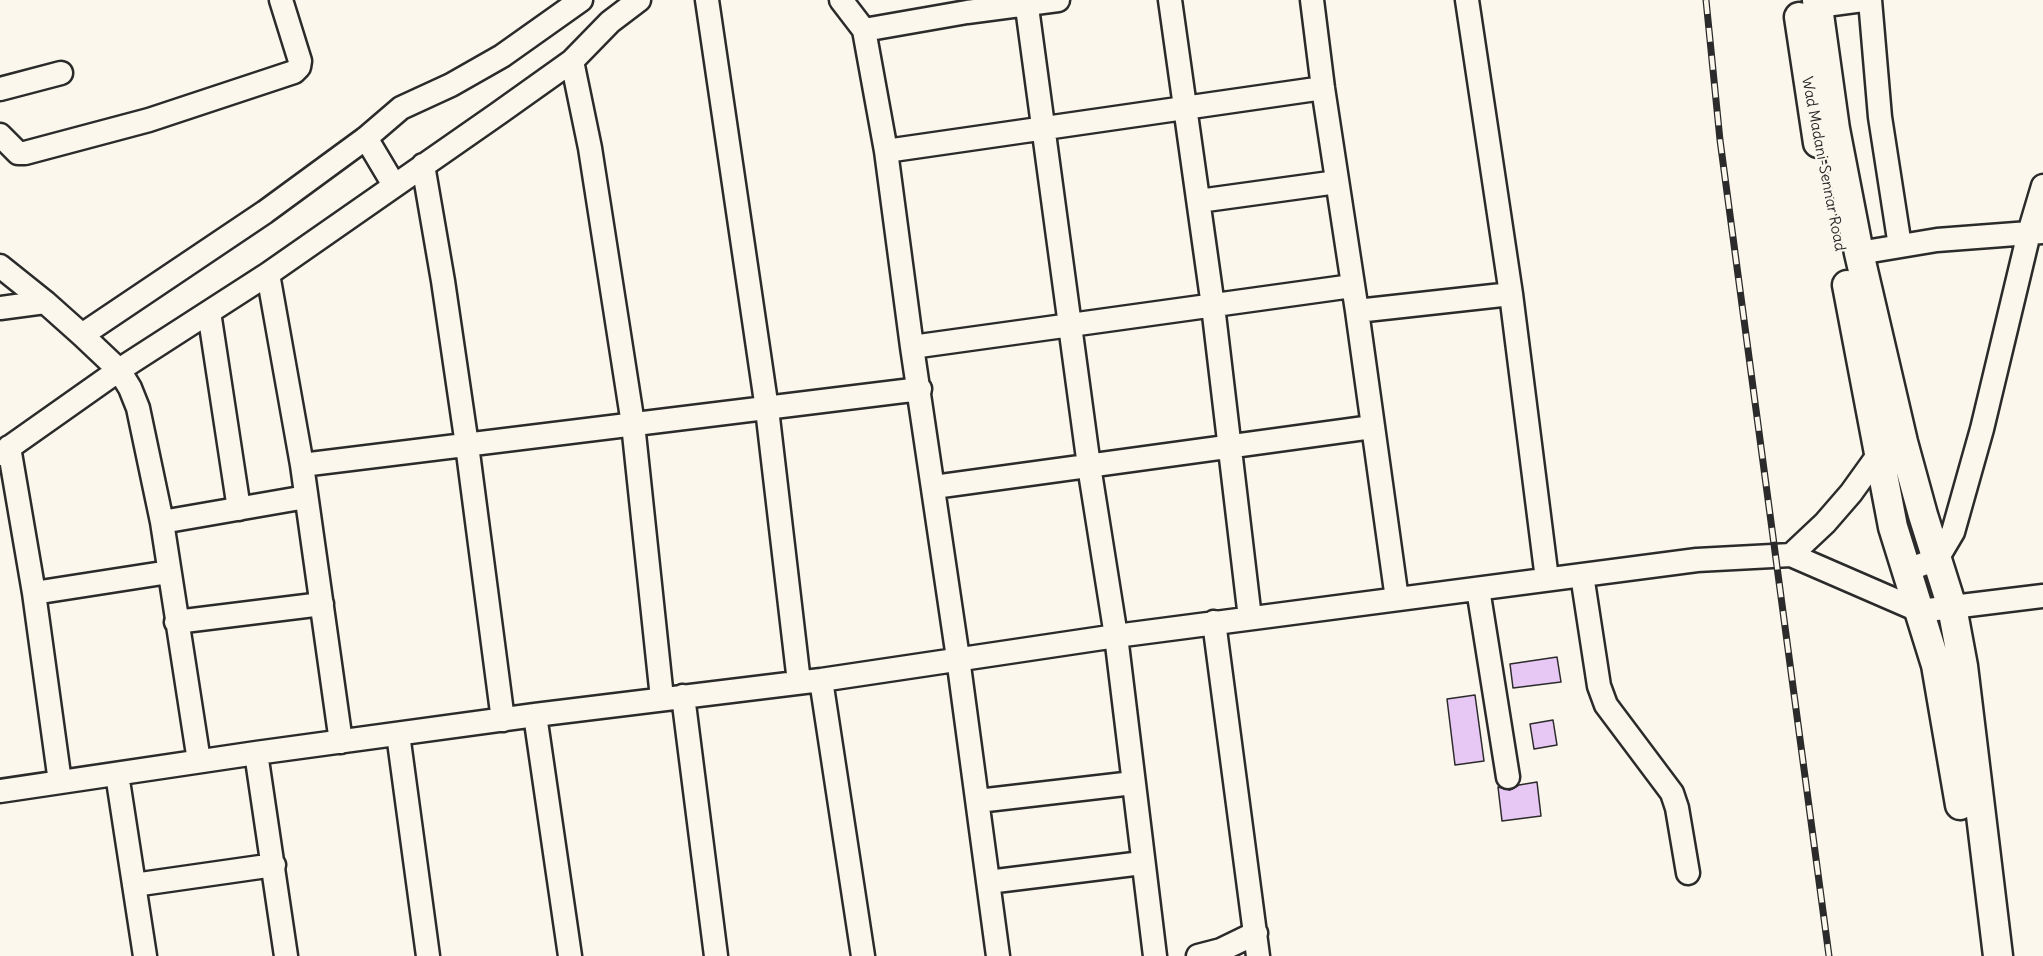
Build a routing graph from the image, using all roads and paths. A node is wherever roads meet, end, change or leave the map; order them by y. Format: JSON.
{"nodes":[{"id":1,"x":281,"y":0,"type":"edge"},
{"id":2,"x":581,"y":0,"type":"edge"},
{"id":3,"x":639,"y":0,"type":"edge"},
{"id":4,"x":707,"y":0,"type":"edge"},
{"id":5,"x":841,"y":0,"type":"edge"},
{"id":6,"x":1058,"y":0,"type":"edge"},
{"id":7,"x":1170,"y":0,"type":"edge"},
{"id":8,"x":1312,"y":0,"type":"edge"},
{"id":9,"x":1467,"y":0,"type":"edge"},
{"id":10,"x":1863,"y":0,"type":"edge"},
{"id":11,"x":1870,"y":0,"type":"edge"},
{"id":12,"x":1811,"y":2,"type":"edge"},
{"id":13,"x":1026,"y":3,"type":"edge"},
{"id":14,"x":864,"y":30,"type":"junction"},
{"id":15,"x":572,"y":61,"type":"junction"},
{"id":16,"x":61,"y":73,"type":"dead end"},
{"id":17,"x":1323,"y":88,"type":"junction"},
{"id":18,"x":0,"y":89,"type":"edge"},
{"id":19,"x":1186,"y":109,"type":"junction"},
{"id":20,"x":1043,"y":129,"type":"junction"},
{"id":21,"x":0,"y":135,"type":"edge"},
{"id":22,"x":366,"y":138,"type":"junction"},
{"id":23,"x":886,"y":151,"type":"junction"},
{"id":24,"x":423,"y":165,"type":"junction"},
{"id":25,"x":1337,"y":182,"type":"junction"},
{"id":26,"x":394,"y":185,"type":"junction"},
{"id":27,"x":2043,"y":186,"type":"edge"},
{"id":28,"x":1198,"y":201,"type":"junction"},
{"id":29,"x":2036,"y":232,"type":"edge"},
{"id":30,"x":1900,"y":246,"type":"junction"},
{"id":31,"x":1859,"y":253,"type":"junction"},
{"id":32,"x":0,"y":266,"type":"edge"},
{"id":33,"x":268,"y":274,"type":"junction"},
{"id":34,"x":1352,"y":286,"type":"junction"},
{"id":35,"x":1511,"y":294,"type":"junction"},
{"id":36,"x":45,"y":302,"type":"junction"},
{"id":37,"x":1213,"y":306,"type":"junction"},
{"id":38,"x":0,"y":308,"type":"edge"},
{"id":39,"x":1357,"y":311,"type":"junction"},
{"id":40,"x":209,"y":312,"type":"junction"},
{"id":41,"x":1071,"y":324,"type":"junction"},
{"id":42,"x":1866,"y":326,"type":"junction"},
{"id":43,"x":82,"y":335,"type":"junction"},
{"id":44,"x":912,"y":347,"type":"junction"},
{"id":45,"x":119,"y":370,"type":"junction"},
{"id":46,"x":920,"y":388,"type":"junction"},
{"id":47,"x":767,"y":409,"type":"junction"},
{"id":48,"x":633,"y":424,"type":"junction"},
{"id":49,"x":1372,"y":427,"type":"junction"},
{"id":50,"x":467,"y":445,"type":"junction"},
{"id":51,"x":1230,"y":445,"type":"junction"},
{"id":52,"x":4,"y":451,"type":"edge"},
{"id":53,"x":1879,"y":454,"type":"junction"},
{"id":54,"x":302,"y":465,"type":"junction"},
{"id":55,"x":1089,"y":466,"type":"junction"},
{"id":56,"x":934,"y":487,"type":"junction"},
{"id":57,"x":306,"y":497,"type":"junction"},
{"id":58,"x":239,"y":509,"type":"junction"},
{"id":59,"x":162,"y":522,"type":"junction"},
{"id":60,"x":1791,"y":555,"type":"junction"},
{"id":61,"x":1937,"y":559,"type":"junction"},
{"id":62,"x":1907,"y":570,"type":"junction"},
{"id":63,"x":169,"y":572,"type":"junction"},
{"id":64,"x":1582,"y":575,"type":"junction"},
{"id":65,"x":1547,"y":579,"type":"junction"},
{"id":66,"x":1478,"y":589,"type":"junction"},
{"id":67,"x":34,"y":593,"type":"junction"},
{"id":68,"x":2043,"y":596,"type":"edge"},
{"id":69,"x":1397,"y":599,"type":"junction"},
{"id":70,"x":322,"y":604,"type":"junction"},
{"id":71,"x":1952,"y":607,"type":"junction"},
{"id":72,"x":1920,"y":611,"type":"junction"},
{"id":73,"x":1250,"y":618,"type":"junction"},
{"id":74,"x":176,"y":622,"type":"junction"},
{"id":75,"x":1214,"y":622,"type":"junction"},
{"id":76,"x":1116,"y":636,"type":"junction"},
{"id":77,"x":958,"y":658,"type":"junction"},
{"id":78,"x":810,"y":681,"type":"junction"},
{"id":79,"x":673,"y":697,"type":"junction"},
{"id":80,"x":535,"y":715,"type":"junction"},
{"id":81,"x":503,"y":720,"type":"junction"},
{"id":82,"x":398,"y":734,"type":"junction"},
{"id":83,"x":342,"y":742,"type":"junction"},
{"id":84,"x":256,"y":753,"type":"junction"},
{"id":85,"x":199,"y":761,"type":"junction"},
{"id":86,"x":117,"y":774,"type":"junction"},
{"id":87,"x":1508,"y":777,"type":"dead end"},
{"id":88,"x":60,"y":782,"type":"junction"},
{"id":89,"x":1133,"y":783,"type":"junction"},
{"id":90,"x":0,"y":791,"type":"edge"},
{"id":91,"x":978,"y":801,"type":"junction"},
{"id":92,"x":1142,"y":863,"type":"junction"},
{"id":93,"x":274,"y":866,"type":"junction"},
{"id":94,"x":1688,"y":873,"type":"dead end"},
{"id":95,"x":988,"y":882,"type":"junction"},
{"id":96,"x":134,"y":885,"type":"junction"},
{"id":97,"x":1256,"y":933,"type":"junction"},
{"id":98,"x":145,"y":956,"type":"edge"},
{"id":99,"x":286,"y":956,"type":"edge"},
{"id":100,"x":428,"y":956,"type":"edge"},
{"id":101,"x":570,"y":956,"type":"edge"},
{"id":102,"x":716,"y":956,"type":"edge"},
{"id":103,"x":863,"y":956,"type":"edge"},
{"id":104,"x":998,"y":956,"type":"edge"},
{"id":105,"x":1155,"y":956,"type":"edge"},
{"id":106,"x":1198,"y":956,"type":"edge"},
{"id":107,"x":1258,"y":956,"type":"edge"},
{"id":108,"x":1979,"y":956,"type":"edge"},
{"id":109,"x":1998,"y":956,"type":"edge"}],
"edges":[{"from":1,"to":21,"type":"street"},
{"from":2,"to":22,"type":"street"},
{"from":3,"to":15,"type":"street"},
{"from":4,"to":47,"type":"street"},
{"from":5,"to":14,"type":"street"},
{"from":6,"to":13,"type":"street"},
{"from":7,"to":19,"type":"street"},
{"from":8,"to":17,"type":"street"},
{"from":9,"to":35,"type":"street"},
{"from":10,"to":12,"type":"street"},
{"from":11,"to":30,"type":"street"},
{"from":12,"to":31,"type":"main road","name":"Wad Madani-Sennar Road"},
{"from":12,"to":42,"type":"main road","name":"Wad Madani-Sennar Road"},
{"from":13,"to":14,"type":"street"},
{"from":13,"to":20,"type":"street"},
{"from":14,"to":23,"type":"street"},
{"from":15,"to":24,"type":"street"},
{"from":15,"to":48,"type":"street"},
{"from":16,"to":18,"type":"street"},
{"from":17,"to":19,"type":"street"},
{"from":17,"to":25,"type":"street"},
{"from":19,"to":20,"type":"street"},
{"from":19,"to":28,"type":"street"},
{"from":20,"to":23,"type":"street"},
{"from":20,"to":41,"type":"street"},
{"from":22,"to":26,"type":"street"},
{"from":22,"to":43,"type":"street"},
{"from":23,"to":44,"type":"street"},
{"from":24,"to":26,"type":"street"},
{"from":24,"to":50,"type":"street"},
{"from":25,"to":28,"type":"street"},
{"from":25,"to":34,"type":"street"},
{"from":26,"to":33,"type":"street"},
{"from":27,"to":29,"type":"street"},
{"from":28,"to":37,"type":"street"},
{"from":29,"to":30,"type":"street"},
{"from":29,"to":61,"type":"street"},
{"from":30,"to":31,"type":"street"},
{"from":31,"to":42,"type":"main road","name":"Wad Madani-Sennar Road"},
{"from":32,"to":36,"type":"street"},
{"from":33,"to":40,"type":"street"},
{"from":33,"to":54,"type":"street"},
{"from":34,"to":37,"type":"street"},
{"from":34,"to":39,"type":"street"},
{"from":35,"to":39,"type":"street"},
{"from":35,"to":65,"type":"street"},
{"from":36,"to":38,"type":"street"},
{"from":36,"to":43,"type":"street"},
{"from":37,"to":41,"type":"street"},
{"from":37,"to":51,"type":"street"},
{"from":39,"to":49,"type":"street"},
{"from":40,"to":45,"type":"street"},
{"from":40,"to":58,"type":"street"},
{"from":41,"to":44,"type":"street"},
{"from":41,"to":55,"type":"street"},
{"from":42,"to":53,"type":"main road"},
{"from":42,"to":61,"type":"main road"},
{"from":43,"to":45,"type":"street"},
{"from":44,"to":46,"type":"street"},
{"from":45,"to":52,"type":"street"},
{"from":45,"to":59,"type":"street"},
{"from":46,"to":47,"type":"street"},
{"from":46,"to":56,"type":"street"},
{"from":47,"to":48,"type":"street"},
{"from":47,"to":78,"type":"street"},
{"from":48,"to":50,"type":"street"},
{"from":48,"to":79,"type":"street"},
{"from":49,"to":51,"type":"street"},
{"from":49,"to":69,"type":"street"},
{"from":50,"to":54,"type":"street"},
{"from":50,"to":81,"type":"street"},
{"from":51,"to":55,"type":"street"},
{"from":51,"to":73,"type":"street"},
{"from":52,"to":67,"type":"street"},
{"from":53,"to":60,"type":"street"},
{"from":53,"to":62,"type":"main road"},
{"from":54,"to":57,"type":"street"},
{"from":55,"to":56,"type":"street"},
{"from":55,"to":76,"type":"street"},
{"from":56,"to":77,"type":"street"},
{"from":57,"to":58,"type":"street"},
{"from":57,"to":70,"type":"street"},
{"from":58,"to":59,"type":"street"},
{"from":59,"to":63,"type":"street"},
{"from":60,"to":64,"type":"street"},
{"from":60,"to":72,"type":"street"},
{"from":61,"to":62,"type":"street"},
{"from":61,"to":71,"type":"main road"},
{"from":62,"to":72,"type":"main road"},
{"from":63,"to":67,"type":"street"},
{"from":63,"to":74,"type":"street"},
{"from":64,"to":65,"type":"street"},
{"from":64,"to":94,"type":"street"},
{"from":65,"to":66,"type":"street"},
{"from":66,"to":69,"type":"street"},
{"from":66,"to":87,"type":"street"},
{"from":67,"to":88,"type":"street"},
{"from":68,"to":71,"type":"street"},
{"from":69,"to":73,"type":"street"},
{"from":70,"to":74,"type":"street"},
{"from":70,"to":83,"type":"street"},
{"from":71,"to":72,"type":"street"},
{"from":71,"to":109,"type":"main road"},
{"from":72,"to":108,"type":"main road"},
{"from":73,"to":75,"type":"street"},
{"from":74,"to":85,"type":"street"},
{"from":75,"to":76,"type":"street"},
{"from":75,"to":97,"type":"street"},
{"from":76,"to":77,"type":"street"},
{"from":76,"to":89,"type":"street"},
{"from":77,"to":78,"type":"street"},
{"from":77,"to":91,"type":"street"},
{"from":78,"to":79,"type":"street"},
{"from":78,"to":103,"type":"street"},
{"from":79,"to":80,"type":"street"},
{"from":79,"to":102,"type":"street"},
{"from":80,"to":81,"type":"street"},
{"from":80,"to":101,"type":"street"},
{"from":81,"to":82,"type":"street"},
{"from":82,"to":83,"type":"street"},
{"from":82,"to":100,"type":"street"},
{"from":83,"to":84,"type":"street"},
{"from":84,"to":85,"type":"street"},
{"from":84,"to":93,"type":"street"},
{"from":85,"to":86,"type":"street"},
{"from":86,"to":88,"type":"street"},
{"from":86,"to":96,"type":"street"},
{"from":88,"to":90,"type":"street"},
{"from":89,"to":91,"type":"street"},
{"from":89,"to":92,"type":"street"},
{"from":91,"to":95,"type":"street"},
{"from":92,"to":95,"type":"street"},
{"from":92,"to":105,"type":"street"},
{"from":93,"to":96,"type":"street"},
{"from":93,"to":99,"type":"street"},
{"from":95,"to":104,"type":"street"},
{"from":96,"to":98,"type":"street"},
{"from":97,"to":106,"type":"street"},
{"from":97,"to":107,"type":"street"}]}
